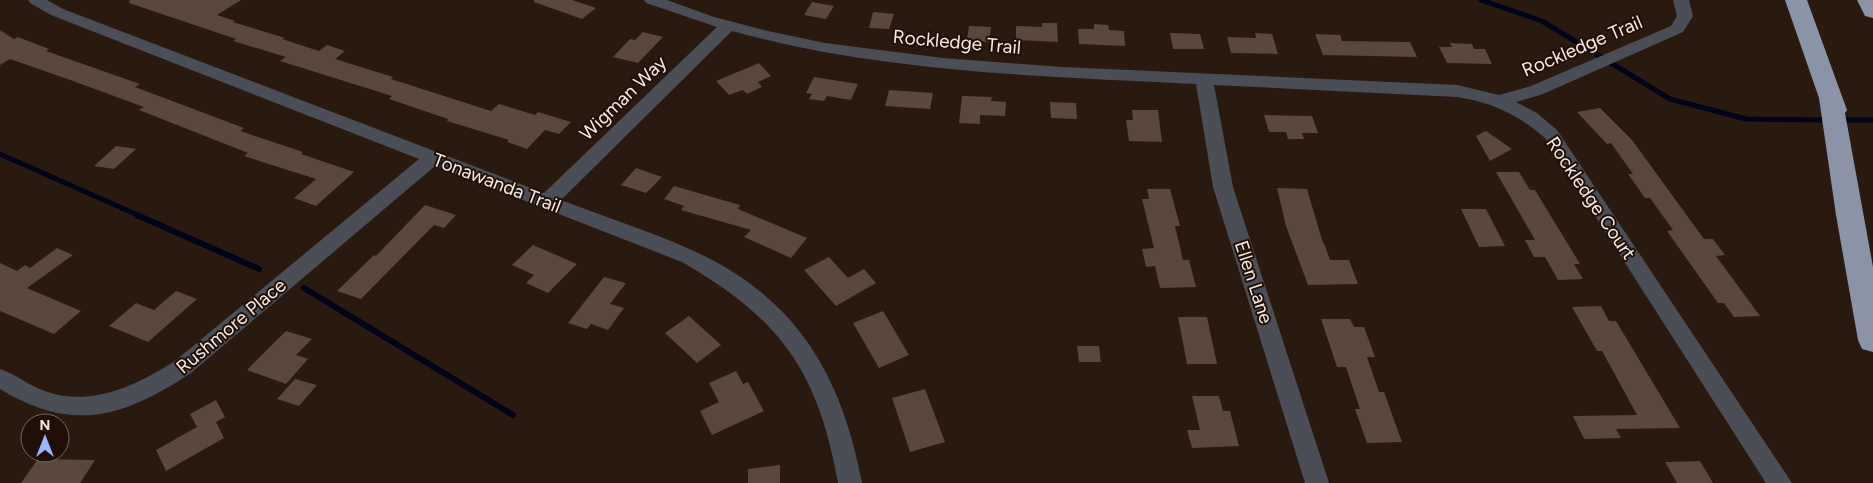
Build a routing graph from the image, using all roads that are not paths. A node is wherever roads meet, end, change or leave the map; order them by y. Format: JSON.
{"nodes":[{"id":1,"x":36,"y":0,"type":"edge"},
{"id":2,"x":652,"y":0,"type":"edge"},
{"id":3,"x":1681,"y":0,"type":"edge"},
{"id":4,"x":1796,"y":0,"type":"edge"},
{"id":5,"x":1868,"y":0,"type":"edge"},
{"id":6,"x":1873,"y":11,"type":"edge"},
{"id":7,"x":728,"y":26,"type":"junction"},
{"id":8,"x":1204,"y":78,"type":"junction"},
{"id":9,"x":1265,"y":82,"type":"joint"},
{"id":10,"x":1830,"y":94,"type":"junction"},
{"id":11,"x":1500,"y":101,"type":"junction"},
{"id":12,"x":432,"y":158,"type":"junction"},
{"id":13,"x":547,"y":202,"type":"junction"},
{"id":14,"x":1873,"y":236,"type":"edge"},
{"id":15,"x":1873,"y":340,"type":"edge"},
{"id":16,"x":0,"y":378,"type":"edge"},
{"id":17,"x":850,"y":483,"type":"edge"},
{"id":18,"x":1317,"y":483,"type":"edge"},
{"id":19,"x":1780,"y":483,"type":"edge"}],
"edges":[{"from":1,"to":12,"type":"street","name":"Tonawanda Trail"},
{"from":2,"to":7,"type":"street","name":"Rockledge Trail"},
{"from":3,"to":11,"type":"street","name":"Rockledge Trail"},
{"from":4,"to":10,"type":"highway"},
{"from":5,"to":6,"type":"highway"},
{"from":7,"to":8,"type":"street","name":"Rockledge Trail"},
{"from":7,"to":13,"type":"street","name":"Wigman Way"},
{"from":8,"to":9,"type":"street","name":"Rockledge Trail"},
{"from":8,"to":18,"type":"street","name":"Ellen Lane"},
{"from":9,"to":11,"type":"street","name":"Rockledge Court"},
{"from":10,"to":14,"type":"highway"},
{"from":10,"to":15,"type":"highway"},
{"from":11,"to":19,"type":"street","name":"Rockledge Court"},
{"from":12,"to":13,"type":"street","name":"Tonawanda Trail"},
{"from":12,"to":16,"type":"street","name":"Rushmore Place"},
{"from":13,"to":17,"type":"street","name":"Tonawanda Trail"}]}
